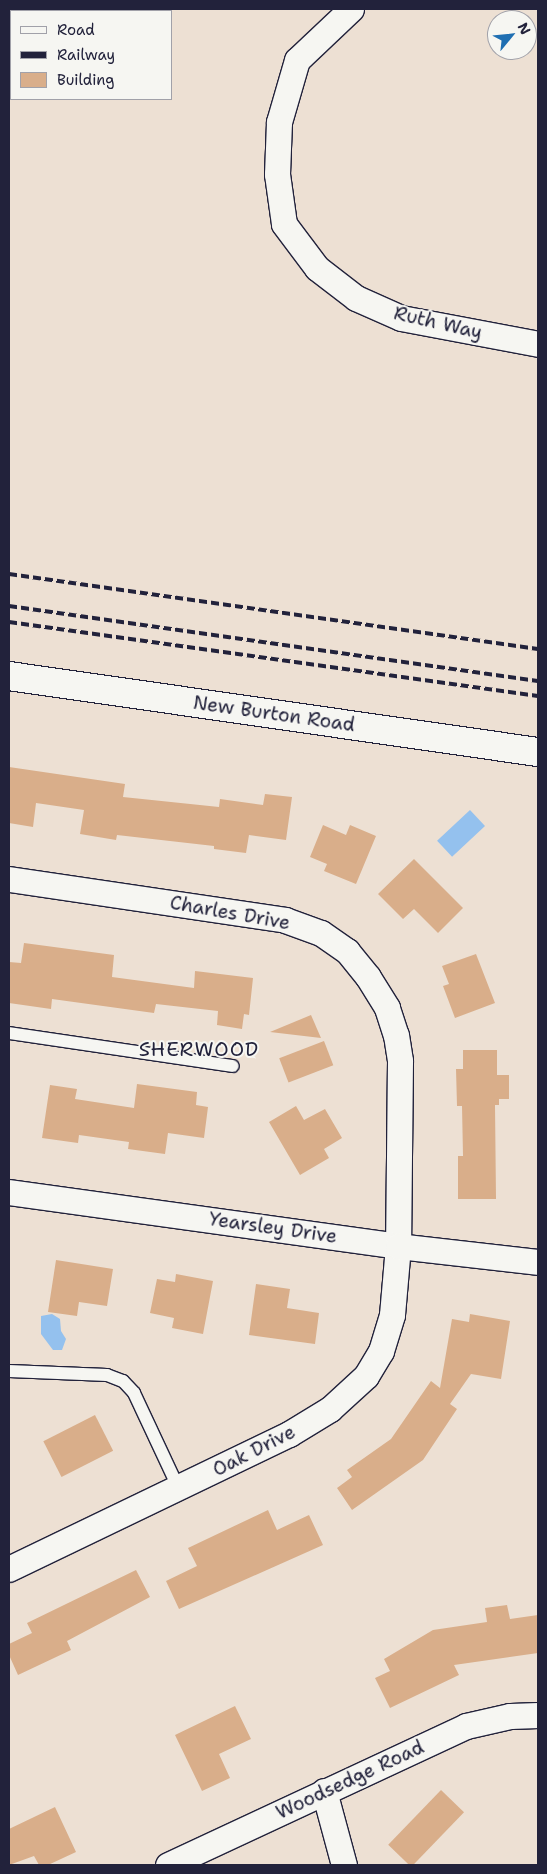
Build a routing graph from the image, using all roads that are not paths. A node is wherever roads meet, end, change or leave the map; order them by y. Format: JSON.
{"nodes":[{"id":1,"x":351,"y":9,"type":"edge"},
{"id":2,"x":538,"y":344,"type":"edge"},
{"id":3,"x":9,"y":676,"type":"edge"},
{"id":4,"x":538,"y":752,"type":"edge"},
{"id":5,"x":9,"y":878,"type":"edge"},
{"id":6,"x":9,"y":1033,"type":"edge"},
{"id":7,"x":233,"y":1066,"type":"dead end"},
{"id":8,"x":9,"y":1192,"type":"edge"},
{"id":9,"x":398,"y":1246,"type":"junction"},
{"id":10,"x":538,"y":1262,"type":"edge"},
{"id":11,"x":9,"y":1372,"type":"edge"},
{"id":12,"x":179,"y":1489,"type":"junction"},
{"id":13,"x":9,"y":1569,"type":"edge"},
{"id":14,"x":538,"y":1715,"type":"edge"},
{"id":15,"x":324,"y":1792,"type":"junction"},
{"id":16,"x":168,"y":1865,"type":"edge"},
{"id":17,"x":344,"y":1865,"type":"edge"}],
"edges":[{"from":1,"to":2,"type":"street","name":"Ruth Way"},
{"from":3,"to":4,"type":"street","name":"New Burton Road"},
{"from":5,"to":9,"type":"street","name":"Charles Drive"},
{"from":6,"to":7,"type":"lane"},
{"from":8,"to":9,"type":"street","name":"Yearsley Drive"},
{"from":9,"to":10,"type":"street","name":"Yearsley Drive"},
{"from":9,"to":12,"type":"street","name":"Oak Drive"},
{"from":11,"to":12,"type":"lane"},
{"from":12,"to":13,"type":"street","name":"Oak Drive"},
{"from":14,"to":15,"type":"street","name":"Woodsedge Road"},
{"from":15,"to":16,"type":"street","name":"Woodsedge Road"},
{"from":15,"to":17,"type":"street"}]}
